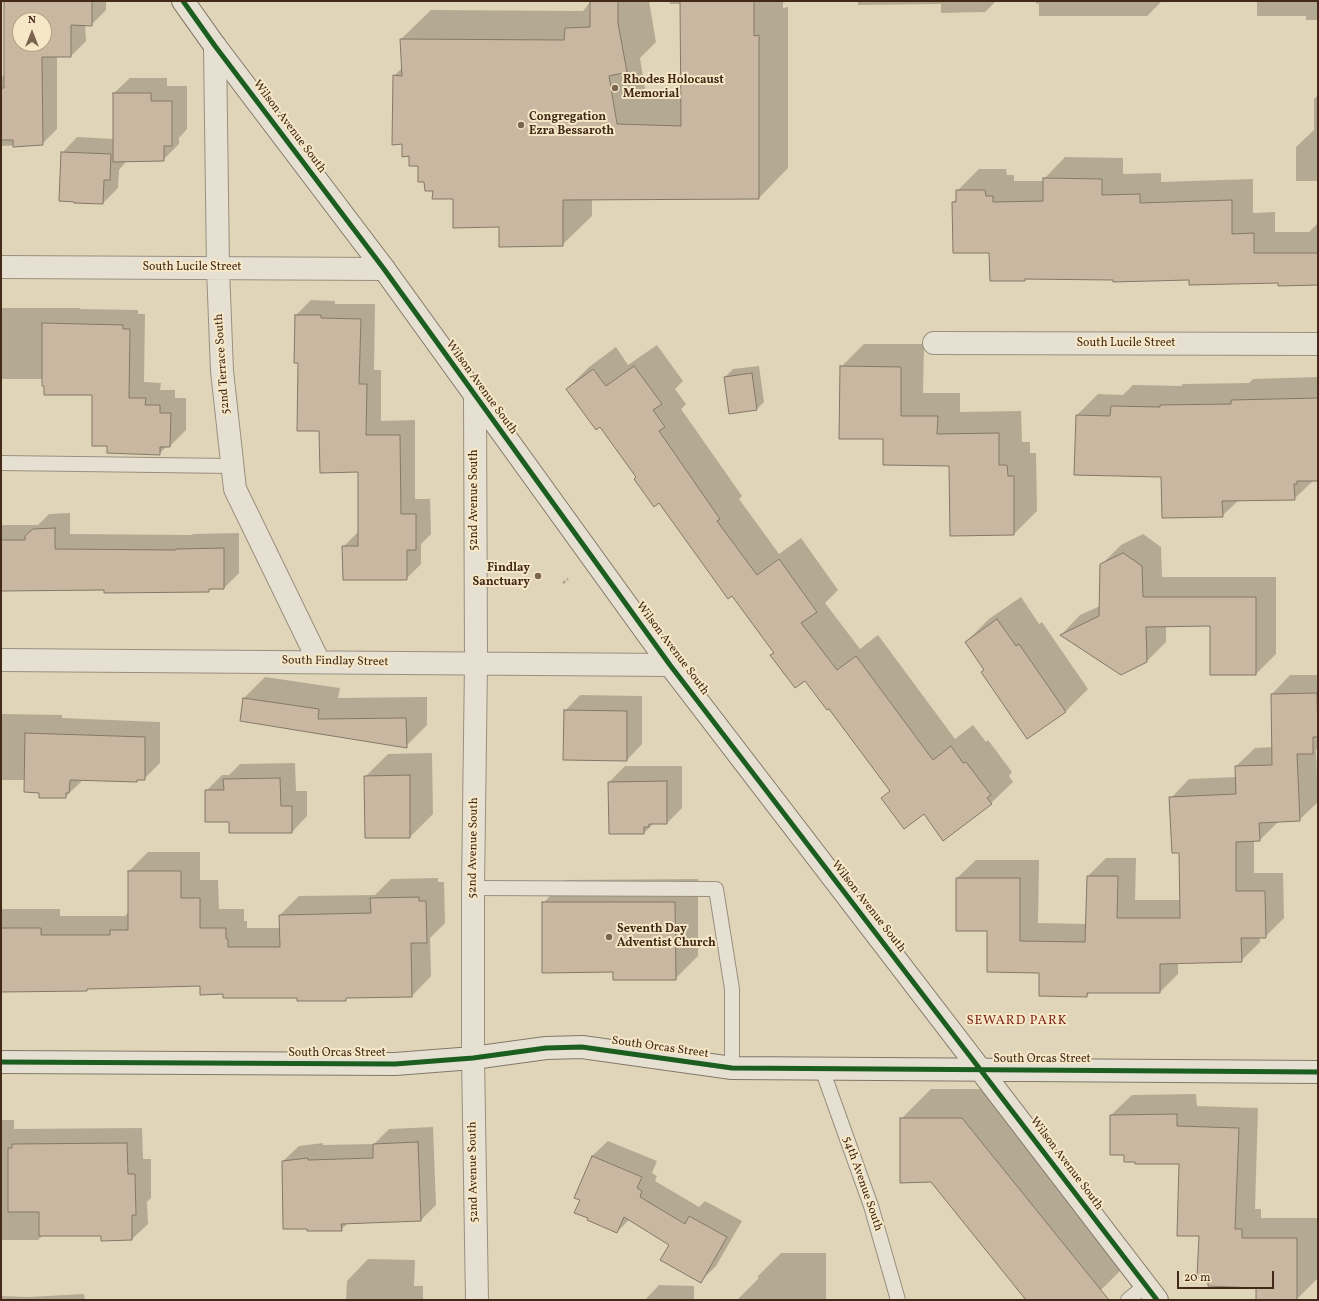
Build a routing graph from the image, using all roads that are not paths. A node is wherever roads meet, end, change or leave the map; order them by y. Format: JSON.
{"nodes":[{"id":1,"x":183,"y":1,"type":"edge"},
{"id":2,"x":215,"y":46,"type":"junction"},
{"id":3,"x":1,"y":267,"type":"edge"},
{"id":4,"x":218,"y":269,"type":"junction"},
{"id":5,"x":384,"y":269,"type":"junction"},
{"id":6,"x":934,"y":343,"type":"dead end"},
{"id":7,"x":1318,"y":344,"type":"edge"},
{"id":8,"x":475,"y":397,"type":"junction"},
{"id":9,"x":1,"y":463,"type":"edge"},
{"id":10,"x":232,"y":466,"type":"junction"},
{"id":11,"x":1,"y":660,"type":"edge"},
{"id":12,"x":319,"y":662,"type":"junction"},
{"id":13,"x":476,"y":664,"type":"junction"},
{"id":14,"x":670,"y":664,"type":"junction"},
{"id":15,"x":473,"y":888,"type":"junction"},
{"id":16,"x":473,"y":1058,"type":"junction"},
{"id":17,"x":1,"y":1062,"type":"edge"},
{"id":18,"x":732,"y":1068,"type":"junction"},
{"id":19,"x":822,"y":1069,"type":"junction"},
{"id":20,"x":982,"y":1070,"type":"junction"},
{"id":21,"x":1318,"y":1072,"type":"edge"},
{"id":22,"x":1151,"y":1293,"type":"edge"},
{"id":23,"x":477,"y":1300,"type":"edge"},
{"id":24,"x":898,"y":1300,"type":"edge"},
{"id":25,"x":1128,"y":1300,"type":"edge"}],
"edges":[{"from":1,"to":2,"type":"street","name":"Wilson Avenue South"},
{"from":2,"to":4,"type":"street","name":"52nd Terrace South"},
{"from":2,"to":5,"type":"street","name":"Wilson Avenue South"},
{"from":3,"to":4,"type":"street","name":"South Lucile Street"},
{"from":4,"to":5,"type":"street","name":"South Lucile Street"},
{"from":4,"to":10,"type":"street","name":"52nd Terrace South"},
{"from":5,"to":8,"type":"street","name":"Wilson Avenue South"},
{"from":6,"to":7,"type":"street","name":"South Lucile Street"},
{"from":8,"to":13,"type":"street","name":"52nd Avenue South"},
{"from":8,"to":14,"type":"street","name":"Wilson Avenue South"},
{"from":9,"to":10,"type":"lane"},
{"from":10,"to":12,"type":"street","name":"52nd Terrace South"},
{"from":11,"to":12,"type":"street","name":"South Findlay Street"},
{"from":12,"to":13,"type":"street","name":"South Findlay Street"},
{"from":13,"to":14,"type":"street","name":"South Findlay Street"},
{"from":13,"to":15,"type":"street","name":"52nd Avenue South"},
{"from":14,"to":20,"type":"street","name":"Wilson Avenue South"},
{"from":15,"to":16,"type":"street","name":"52nd Avenue South"},
{"from":15,"to":18,"type":"lane"},
{"from":16,"to":17,"type":"street","name":"South Orcas Street"},
{"from":16,"to":18,"type":"street","name":"South Orcas Street"},
{"from":16,"to":23,"type":"street","name":"52nd Avenue South"},
{"from":18,"to":19,"type":"street","name":"South Orcas Street"},
{"from":19,"to":20,"type":"street","name":"South Orcas Street"},
{"from":19,"to":24,"type":"lane","name":"54th Avenue South"},
{"from":20,"to":21,"type":"street","name":"South Orcas Street"},
{"from":20,"to":22,"type":"street","name":"Wilson Avenue South"},
{"from":22,"to":25,"type":"lane"}]}
